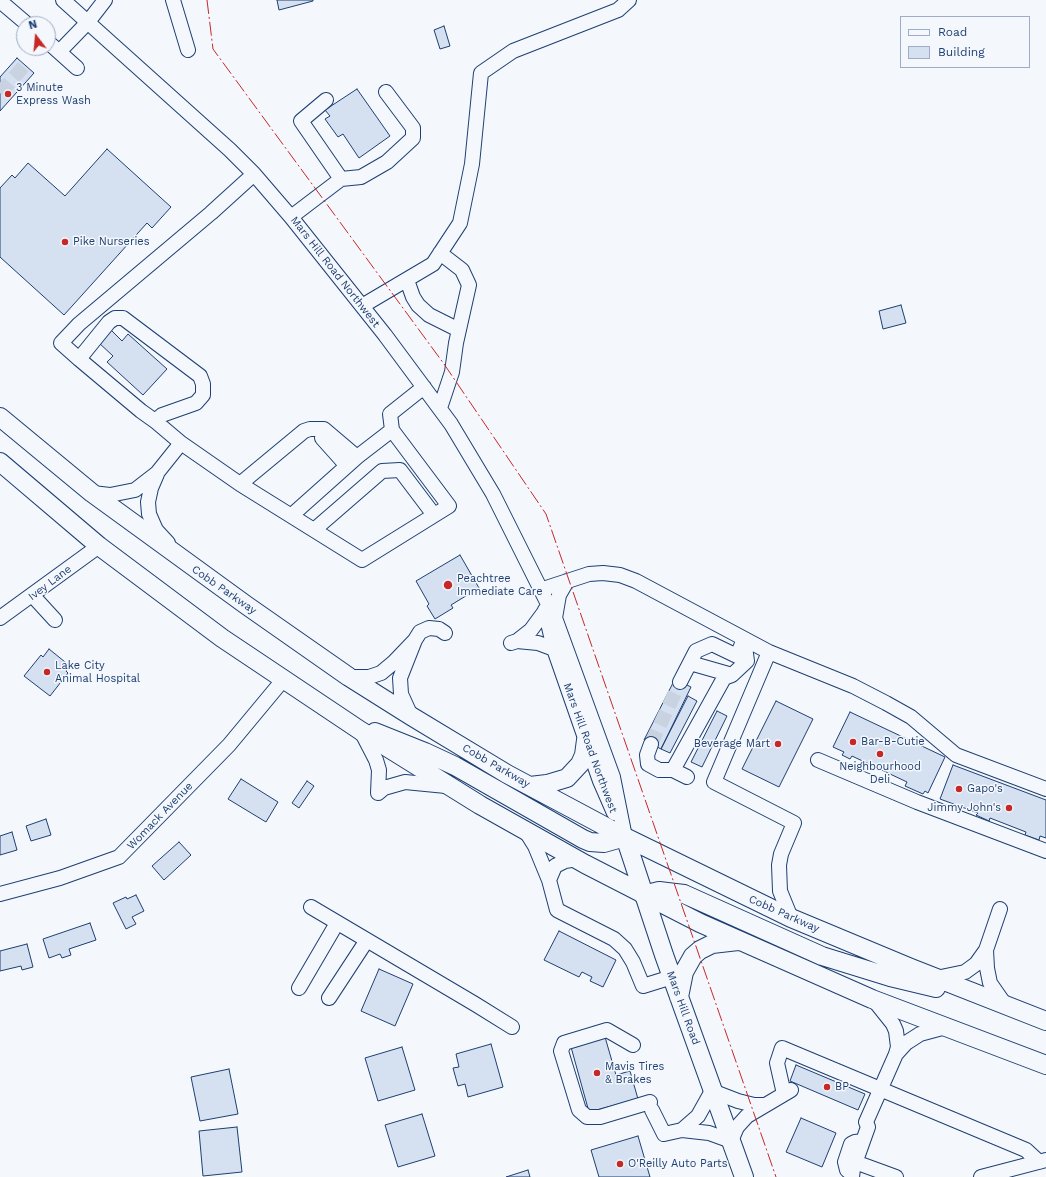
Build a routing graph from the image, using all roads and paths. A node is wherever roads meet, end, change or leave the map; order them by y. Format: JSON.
{"nodes":[{"id":1,"x":63,"y":0,"type":"edge"},
{"id":2,"x":105,"y":0,"type":"edge"},
{"id":3,"x":173,"y":0,"type":"edge"},
{"id":4,"x":629,"y":0,"type":"edge"},
{"id":5,"x":0,"y":1,"type":"edge"},
{"id":6,"x":17,"y":16,"type":"edge"},
{"id":7,"x":88,"y":22,"type":"junction"},
{"id":8,"x":56,"y":45,"type":"edge"},
{"id":9,"x":56,"y":50,"type":"edge"},
{"id":10,"x":188,"y":50,"type":"dead end"},
{"id":11,"x":77,"y":68,"type":"dead end"},
{"id":12,"x":386,"y":92,"type":"dead end"},
{"id":13,"x":326,"y":100,"type":"dead end"},
{"id":14,"x":254,"y":174,"type":"junction"},
{"id":15,"x":341,"y":178,"type":"junction"},
{"id":16,"x":291,"y":217,"type":"junction"},
{"id":17,"x":440,"y":253,"type":"junction"},
{"id":18,"x":407,"y":280,"type":"junction"},
{"id":19,"x":362,"y":306,"type":"junction"},
{"id":20,"x":459,"y":330,"type":"junction"},
{"id":21,"x":80,"y":359,"type":"junction"},
{"id":22,"x":424,"y":387,"type":"junction"},
{"id":23,"x":440,"y":408,"type":"junction"},
{"id":24,"x":0,"y":417,"type":"edge"},
{"id":25,"x":154,"y":422,"type":"junction"},
{"id":26,"x":392,"y":430,"type":"junction"},
{"id":27,"x":181,"y":443,"type":"junction"},
{"id":28,"x":352,"y":461,"type":"junction"},
{"id":29,"x":0,"y":462,"type":"edge"},
{"id":30,"x":157,"y":473,"type":"junction"},
{"id":31,"x":244,"y":480,"type":"junction"},
{"id":32,"x":92,"y":493,"type":"junction"},
{"id":33,"x":292,"y":515,"type":"junction"},
{"id":34,"x":434,"y":515,"type":"junction"},
{"id":35,"x":314,"y":530,"type":"junction"},
{"id":36,"x":99,"y":546,"type":"junction"},
{"id":37,"x":182,"y":560,"type":"junction"},
{"id":38,"x":568,"y":581,"type":"junction"},
{"id":39,"x":540,"y":590,"type":"junction"},
{"id":40,"x":33,"y":596,"type":"junction"},
{"id":41,"x":550,"y":615,"type":"junction"},
{"id":42,"x":0,"y":618,"type":"edge"},
{"id":43,"x":55,"y":620,"type":"dead end"},
{"id":44,"x":445,"y":633,"type":"dead end"},
{"id":45,"x":744,"y":639,"type":"junction"},
{"id":46,"x":415,"y":640,"type":"junction"},
{"id":47,"x":554,"y":649,"type":"junction"},
{"id":48,"x":769,"y":652,"type":"junction"},
{"id":49,"x":690,"y":663,"type":"junction"},
{"id":50,"x":732,"y":675,"type":"junction"},
{"id":51,"x":349,"y":677,"type":"junction"},
{"id":52,"x":283,"y":680,"type":"junction"},
{"id":53,"x":680,"y":682,"type":"tunnel mouth"},
{"id":54,"x":411,"y":716,"type":"junction"},
{"id":55,"x":355,"y":727,"type":"junction"},
{"id":56,"x":586,"y":740,"type":"junction"},
{"id":57,"x":651,"y":744,"type":"tunnel mouth"},
{"id":58,"x":818,"y":760,"type":"dead end"},
{"id":59,"x":673,"y":770,"type":"junction"},
{"id":60,"x":687,"y":777,"type":"dead end"},
{"id":61,"x":448,"y":786,"type":"junction"},
{"id":62,"x":530,"y":786,"type":"junction"},
{"id":63,"x":1046,"y":789,"type":"edge"},
{"id":64,"x":525,"y":830,"type":"junction"},
{"id":65,"x":624,"y":838,"type":"junction"},
{"id":66,"x":1046,"y":851,"type":"edge"},
{"id":67,"x":577,"y":859,"type":"junction"},
{"id":68,"x":549,"y":880,"type":"junction"},
{"id":69,"x":0,"y":894,"type":"edge"},
{"id":70,"x":643,"y":895,"type":"junction"},
{"id":71,"x":310,"y":907,"type":"dead end"},
{"id":72,"x":1000,"y":910,"type":"dead end"},
{"id":73,"x":791,"y":918,"type":"junction"},
{"id":74,"x":337,"y":923,"type":"junction"},
{"id":75,"x":366,"y":940,"type":"junction"},
{"id":76,"x":740,"y":941,"type":"junction"},
{"id":77,"x":986,"y":950,"type":"junction"},
{"id":78,"x":672,"y":977,"type":"junction"},
{"id":79,"x":936,"y":978,"type":"junction"},
{"id":80,"x":299,"y":988,"type":"dead end"},
{"id":81,"x":979,"y":995,"type":"junction"},
{"id":82,"x":679,"y":997,"type":"junction"},
{"id":83,"x":329,"y":998,"type":"dead end"},
{"id":84,"x":872,"y":999,"type":"junction"},
{"id":85,"x":1006,"y":1006,"type":"junction"},
{"id":86,"x":1046,"y":1021,"type":"edge"},
{"id":87,"x":512,"y":1027,"type":"dead end"},
{"id":88,"x":946,"y":1028,"type":"junction"},
{"id":89,"x":633,"y":1045,"type":"dead end"},
{"id":90,"x":896,"y":1054,"type":"junction"},
{"id":91,"x":1046,"y":1065,"type":"edge"},
{"id":92,"x":880,"y":1090,"type":"junction"},
{"id":93,"x":712,"y":1091,"type":"junction"},
{"id":94,"x":764,"y":1105,"type":"junction"},
{"id":95,"x":682,"y":1130,"type":"junction"},
{"id":96,"x":731,"y":1141,"type":"junction"},
{"id":97,"x":1042,"y":1161,"type":"edge"},
{"id":98,"x":853,"y":1171,"type":"edge"},
{"id":99,"x":1024,"y":1172,"type":"edge"},
{"id":100,"x":743,"y":1177,"type":"edge"},
{"id":101,"x":896,"y":1177,"type":"edge"},
{"id":102,"x":981,"y":1177,"type":"edge"}],
"edges":[{"from":1,"to":7,"type":"street","name":"Mars Hill Road Northwest"},
{"from":2,"to":7,"type":"street"},
{"from":3,"to":10,"type":"street"},
{"from":4,"to":17,"type":"street"},
{"from":5,"to":6,"type":"street"},
{"from":7,"to":8,"type":"street"},
{"from":7,"to":14,"type":"street","name":"Mars Hill Road Northwest"},
{"from":9,"to":11,"type":"street"},
{"from":12,"to":15,"type":"street"},
{"from":13,"to":15,"type":"street"},
{"from":14,"to":16,"type":"street","name":"Mars Hill Road Northwest"},
{"from":14,"to":21,"type":"street"},
{"from":15,"to":16,"type":"street"},
{"from":16,"to":19,"type":"street","name":"Mars Hill Road Northwest"},
{"from":17,"to":18,"type":"street"},
{"from":17,"to":20,"type":"street"},
{"from":18,"to":19,"type":"street"},
{"from":18,"to":20,"type":"street"},
{"from":19,"to":22,"type":"street","name":"Mars Hill Road Northwest"},
{"from":20,"to":23,"type":"street"},
{"from":21,"to":25,"type":"street"},
{"from":21,"to":25,"type":"street"},
{"from":22,"to":23,"type":"street","name":"Mars Hill Road Northwest"},
{"from":22,"to":26,"type":"street"},
{"from":23,"to":39,"type":"street","name":"Mars Hill Road Northwest"},
{"from":24,"to":32,"type":"main road","name":"Cobb Parkway"},
{"from":25,"to":27,"type":"street"},
{"from":26,"to":28,"type":"street"},
{"from":26,"to":34,"type":"street"},
{"from":27,"to":30,"type":"street"},
{"from":27,"to":31,"type":"street"},
{"from":28,"to":31,"type":"street"},
{"from":28,"to":33,"type":"street"},
{"from":29,"to":36,"type":"main road"},
{"from":30,"to":32,"type":"street"},
{"from":30,"to":37,"type":"street"},
{"from":31,"to":33,"type":"street"},
{"from":32,"to":37,"type":"main road","name":"Cobb Parkway"},
{"from":33,"to":35,"type":"street"},
{"from":34,"to":35,"type":"street"},
{"from":34,"to":35,"type":"street"},
{"from":36,"to":40,"type":"street","name":"Ivey Lane"},
{"from":36,"to":52,"type":"main road"},
{"from":37,"to":51,"type":"main road","name":"Cobb Parkway"},
{"from":38,"to":39,"type":"street"},
{"from":38,"to":41,"type":"street"},
{"from":38,"to":45,"type":"street"},
{"from":39,"to":41,"type":"street","name":"Mars Hill Road Northwest"},
{"from":40,"to":42,"type":"street","name":"Ivey Lane"},
{"from":40,"to":43,"type":"street"},
{"from":41,"to":47,"type":"street","name":"Mars Hill Road Northwest"},
{"from":41,"to":47,"type":"street"},
{"from":41,"to":65,"type":"street","name":"Mars Hill Road Northwest"},
{"from":44,"to":46,"type":"street"},
{"from":45,"to":48,"type":"street"},
{"from":45,"to":49,"type":"street"},
{"from":45,"to":50,"type":"street"},
{"from":46,"to":51,"type":"street"},
{"from":46,"to":54,"type":"street"},
{"from":47,"to":56,"type":"street","name":"Mars Hill Road Northwest"},
{"from":48,"to":63,"type":"street"},
{"from":48,"to":73,"type":"street"},
{"from":49,"to":50,"type":"street"},
{"from":49,"to":53,"type":"street"},
{"from":50,"to":59,"type":"street"},
{"from":51,"to":54,"type":"main road","name":"Cobb Parkway"},
{"from":52,"to":55,"type":"main road"},
{"from":52,"to":69,"type":"street","name":"Womack Avenue"},
{"from":54,"to":62,"type":"main road","name":"Cobb Parkway"},
{"from":55,"to":61,"type":"main road"},
{"from":55,"to":61,"type":"street"},
{"from":55,"to":65,"type":"main road"},
{"from":56,"to":62,"type":"main road"},
{"from":56,"to":65,"type":"street","name":"Mars Hill Road Northwest"},
{"from":57,"to":59,"type":"street"},
{"from":58,"to":66,"type":"street"},
{"from":59,"to":60,"type":"street"},
{"from":61,"to":64,"type":"main road"},
{"from":62,"to":65,"type":"main road","name":"Cobb Parkway"},
{"from":64,"to":67,"type":"main road"},
{"from":64,"to":68,"type":"street"},
{"from":65,"to":70,"type":"main road","name":"Mars Hill Road"},
{"from":65,"to":73,"type":"main road","name":"Cobb Parkway"},
{"from":67,"to":68,"type":"street"},
{"from":67,"to":70,"type":"main road"},
{"from":68,"to":78,"type":"street"},
{"from":70,"to":76,"type":"main road"},
{"from":70,"to":78,"type":"main road","name":"Mars Hill Road"},
{"from":70,"to":81,"type":"main road"},
{"from":71,"to":74,"type":"street"},
{"from":72,"to":77,"type":"street"},
{"from":73,"to":79,"type":"main road","name":"Cobb Parkway"},
{"from":74,"to":75,"type":"street"},
{"from":74,"to":80,"type":"street"},
{"from":75,"to":83,"type":"street"},
{"from":75,"to":87,"type":"street"},
{"from":76,"to":82,"type":"main road"},
{"from":76,"to":84,"type":"main road"},
{"from":77,"to":79,"type":"street"},
{"from":77,"to":85,"type":"street"},
{"from":78,"to":82,"type":"main road","name":"Mars Hill Road"},
{"from":79,"to":81,"type":"main road","name":"Cobb Parkway"},
{"from":81,"to":85,"type":"main road","name":"Cobb Parkway"},
{"from":82,"to":93,"type":"main road","name":"Mars Hill Road"},
{"from":84,"to":88,"type":"main road"},
{"from":84,"to":90,"type":"street"},
{"from":85,"to":86,"type":"main road","name":"Cobb Parkway"},
{"from":88,"to":90,"type":"street"},
{"from":88,"to":91,"type":"main road"},
{"from":89,"to":95,"type":"street"},
{"from":90,"to":92,"type":"street"},
{"from":92,"to":94,"type":"street"},
{"from":92,"to":97,"type":"street"},
{"from":92,"to":98,"type":"street"},
{"from":93,"to":94,"type":"street"},
{"from":93,"to":95,"type":"street"},
{"from":93,"to":96,"type":"main road","name":"Mars Hill Road"},
{"from":94,"to":96,"type":"street"},
{"from":95,"to":96,"type":"street"},
{"from":96,"to":100,"type":"main road","name":"Mars Hill Road"},
{"from":97,"to":99,"type":"street"},
{"from":98,"to":101,"type":"street"},
{"from":99,"to":102,"type":"street"}]}
